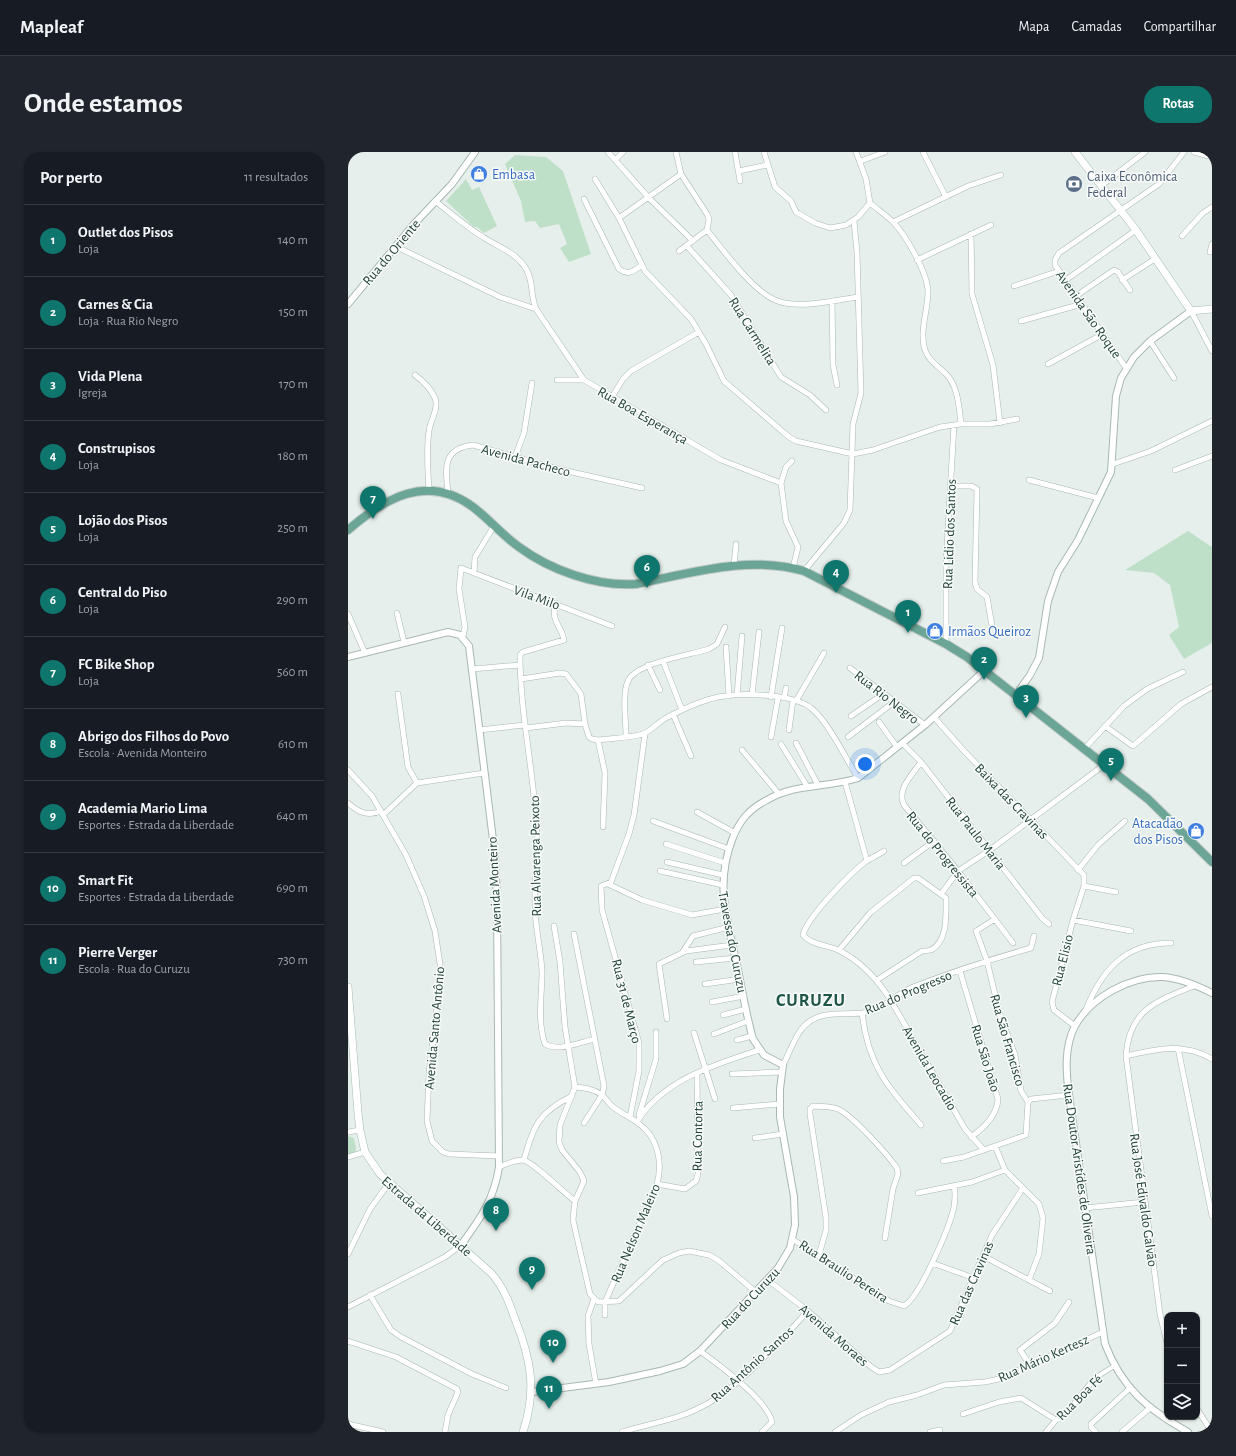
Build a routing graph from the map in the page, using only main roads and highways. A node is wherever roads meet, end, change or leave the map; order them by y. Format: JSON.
{"nodes":[{"id":1,"x":1075,"y":152,"type":"edge"},
{"id":2,"x":1212,"y":309,"type":"edge"},
{"id":3,"x":348,"y":530,"type":"edge"},
{"id":4,"x":1212,"y":862,"type":"edge"},
{"id":5,"x":348,"y":987,"type":"edge"},
{"id":6,"x":349,"y":1004,"type":"edge"},
{"id":7,"x":350,"y":1048,"type":"edge"},
{"id":8,"x":522,"y":1432,"type":"edge"}],
"edges":[{"from":1,"to":2,"type":"main road"},
{"from":3,"to":4,"type":"main road"},
{"from":5,"to":6,"type":"main road","name":"Estrada da Liberdade"},
{"from":6,"to":7,"type":"main road","name":"Estrada da Liberdade"},
{"from":7,"to":8,"type":"main road","name":"Estrada da Liberdade"}]}
